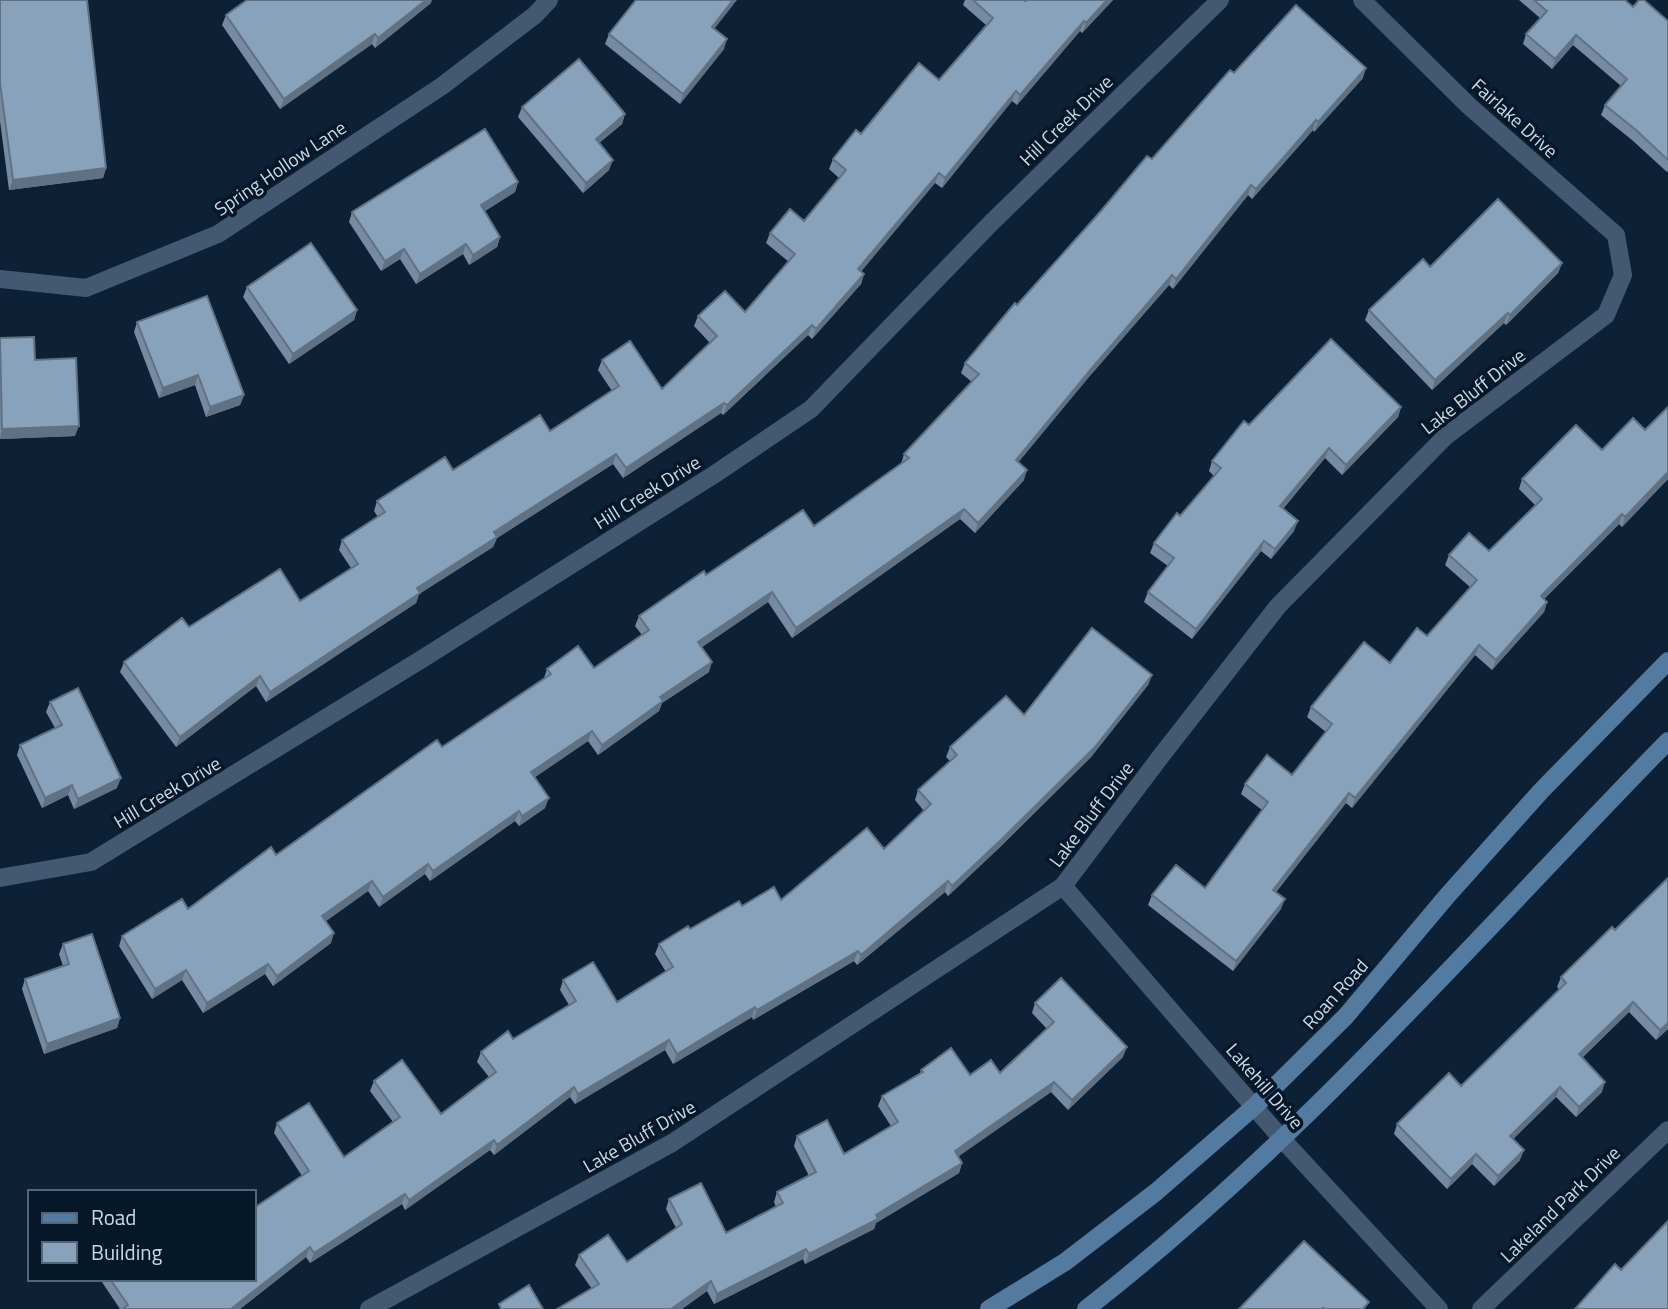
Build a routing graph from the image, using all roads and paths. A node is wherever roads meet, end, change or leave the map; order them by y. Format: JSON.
{"nodes":[{"id":1,"x":549,"y":0,"type":"edge"},
{"id":2,"x":1220,"y":0,"type":"edge"},
{"id":3,"x":1362,"y":0,"type":"edge"},
{"id":4,"x":1623,"y":275,"type":"joint"},
{"id":5,"x":0,"y":279,"type":"edge"},
{"id":6,"x":1668,"y":661,"type":"edge"},
{"id":7,"x":1668,"y":741,"type":"edge"},
{"id":8,"x":0,"y":878,"type":"edge"},
{"id":9,"x":1063,"y":886,"type":"junction"},
{"id":10,"x":1255,"y":1106,"type":"junction"},
{"id":11,"x":1668,"y":1130,"type":"edge"},
{"id":12,"x":1282,"y":1139,"type":"junction"},
{"id":13,"x":369,"y":1309,"type":"edge"},
{"id":14,"x":989,"y":1309,"type":"edge"},
{"id":15,"x":1086,"y":1309,"type":"edge"},
{"id":16,"x":1439,"y":1309,"type":"edge"},
{"id":17,"x":1481,"y":1309,"type":"edge"}],
"edges":[{"from":1,"to":5,"type":"street","name":"Spring Hollow Lane"},
{"from":2,"to":8,"type":"street","name":"Hill Creek Drive"},
{"from":3,"to":4,"type":"street","name":"Fairlake Drive"},
{"from":4,"to":9,"type":"street","name":"Lake Bluff Drive"},
{"from":6,"to":10,"type":"street","name":"Roan Road"},
{"from":7,"to":12,"type":"street"},
{"from":9,"to":10,"type":"street","name":"Lakehill Drive"},
{"from":9,"to":13,"type":"street","name":"Lake Bluff Drive"},
{"from":10,"to":12,"type":"street","name":"Lakehill Drive"},
{"from":10,"to":14,"type":"street","name":"Roan Road"},
{"from":11,"to":17,"type":"street","name":"Lakeland Park Drive"},
{"from":12,"to":15,"type":"street"},
{"from":12,"to":16,"type":"street","name":"Lakehill Drive"}]}
